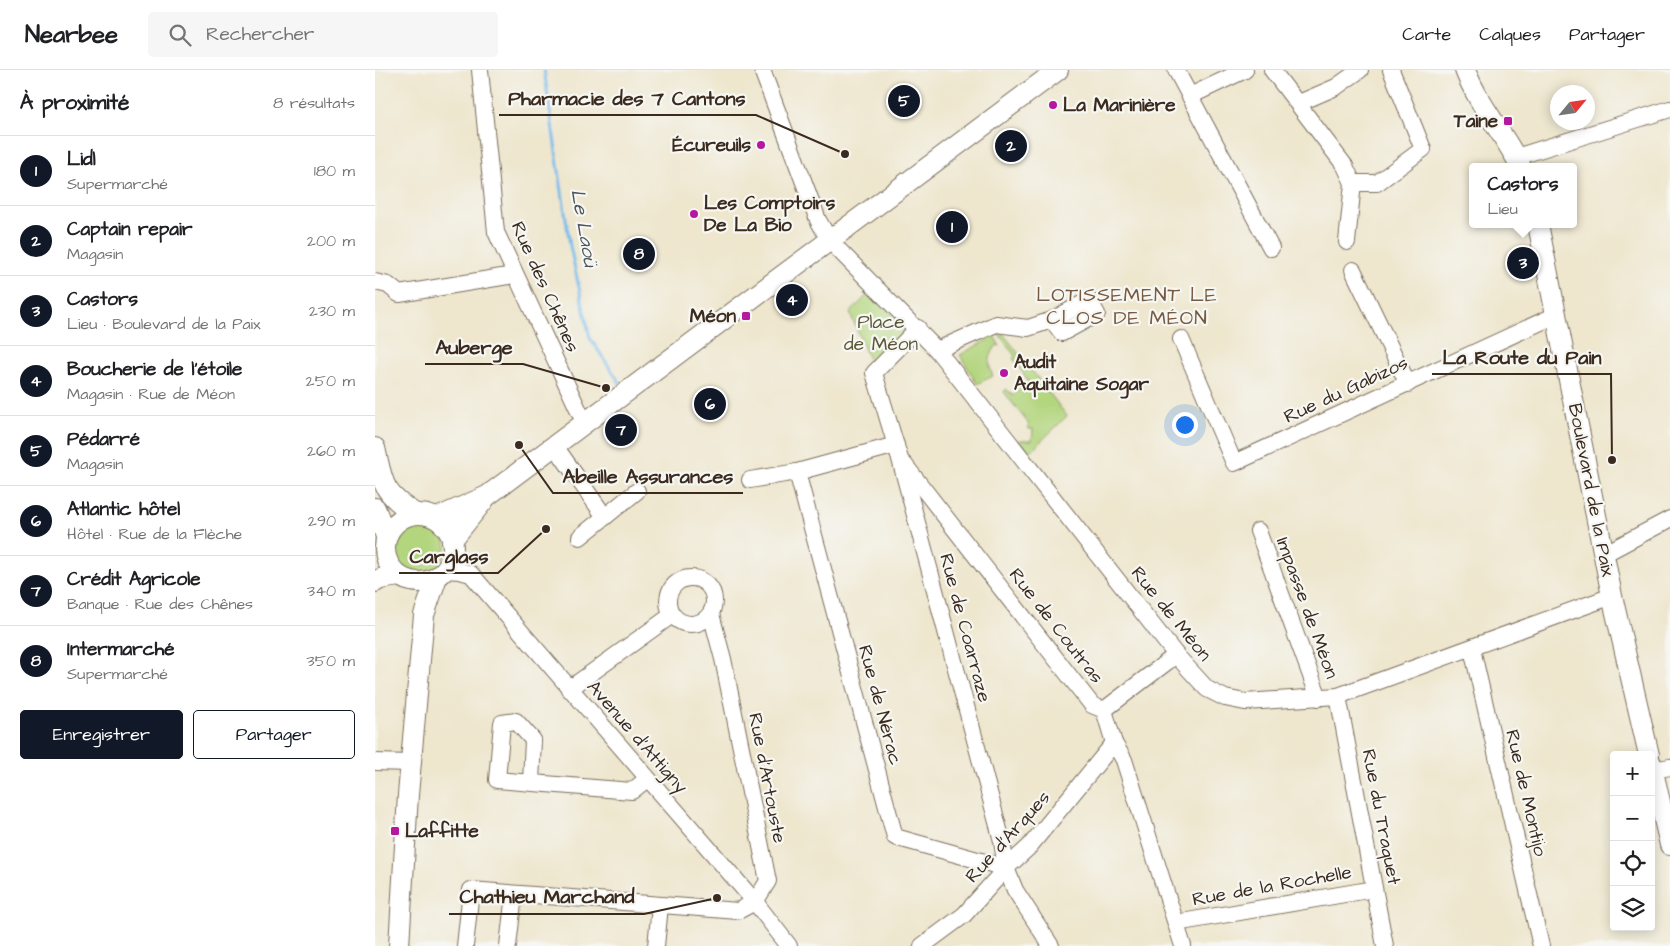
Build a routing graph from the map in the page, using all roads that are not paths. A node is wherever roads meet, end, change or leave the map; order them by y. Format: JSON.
{"nodes":[{"id":1,"x":480,"y":70,"type":"edge"},
{"id":2,"x":762,"y":70,"type":"edge"},
{"id":3,"x":1058,"y":70,"type":"edge"},
{"id":4,"x":1176,"y":70,"type":"edge"},
{"id":5,"x":1245,"y":70,"type":"edge"},
{"id":6,"x":1272,"y":70,"type":"edge"},
{"id":7,"x":1360,"y":70,"type":"edge"},
{"id":8,"x":1391,"y":70,"type":"edge"},
{"id":9,"x":1465,"y":70,"type":"edge"},
{"id":10,"x":1190,"y":96,"type":"junction"},
{"id":11,"x":1299,"y":103,"type":"junction"},
{"id":12,"x":1670,"y":109,"type":"edge"},
{"id":13,"x":1519,"y":162,"type":"edge"},
{"id":14,"x":1353,"y":183,"type":"junction"},
{"id":15,"x":1539,"y":228,"type":"edge"},
{"id":16,"x":830,"y":240,"type":"junction"},
{"id":17,"x":1347,"y":242,"type":"dead end"},
{"id":18,"x":1271,"y":248,"type":"dead end"},
{"id":19,"x":1353,"y":270,"type":"dead end"},
{"id":20,"x":514,"y":274,"type":"junction"},
{"id":21,"x":381,"y":283,"type":"edge"},
{"id":22,"x":1557,"y":314,"type":"junction"},
{"id":23,"x":1052,"y":320,"type":"dead end"},
{"id":24,"x":917,"y":328,"type":"junction"},
{"id":25,"x":1181,"y":339,"type":"dead end"},
{"id":26,"x":937,"y":350,"type":"junction"},
{"id":27,"x":1408,"y":384,"type":"junction"},
{"id":28,"x":585,"y":424,"type":"junction"},
{"id":29,"x":555,"y":446,"type":"junction"},
{"id":30,"x":375,"y":448,"type":"edge"},
{"id":31,"x":898,"y":452,"type":"junction"},
{"id":32,"x":797,"y":472,"type":"junction"},
{"id":33,"x":750,"y":480,"type":"dead end"},
{"id":34,"x":637,"y":491,"type":"dead end"},
{"id":35,"x":487,"y":496,"type":"junction"},
{"id":36,"x":375,"y":508,"type":"edge"},
{"id":37,"x":414,"y":513,"type":"junction"},
{"id":38,"x":605,"y":517,"type":"junction"},
{"id":39,"x":437,"y":518,"type":"junction"},
{"id":40,"x":1670,"y":519,"type":"edge"},
{"id":41,"x":1258,"y":531,"type":"dead end"},
{"id":42,"x":580,"y":537,"type":"dead end"},
{"id":43,"x":452,"y":540,"type":"junction"},
{"id":44,"x":382,"y":549,"type":"edge"},
{"id":45,"x":1604,"y":554,"type":"junction"},
{"id":46,"x":441,"y":574,"type":"junction"},
{"id":47,"x":402,"y":578,"type":"junction"},
{"id":48,"x":375,"y":582,"type":"edge"},
{"id":49,"x":1611,"y":596,"type":"junction"},
{"id":50,"x":673,"y":614,"type":"junction"},
{"id":51,"x":711,"y":614,"type":"junction"},
{"id":52,"x":425,"y":615,"type":"junction"},
{"id":53,"x":694,"y":624,"type":"junction"},
{"id":54,"x":1472,"y":649,"type":"junction"},
{"id":55,"x":1176,"y":654,"type":"junction"},
{"id":56,"x":723,"y":658,"type":"junction"},
{"id":57,"x":569,"y":689,"type":"junction"},
{"id":58,"x":1338,"y":696,"type":"junction"},
{"id":59,"x":1319,"y":698,"type":"junction"},
{"id":60,"x":1104,"y":710,"type":"junction"},
{"id":61,"x":1114,"y":743,"type":"junction"},
{"id":62,"x":375,"y":762,"type":"edge"},
{"id":63,"x":411,"y":763,"type":"junction"},
{"id":64,"x":1656,"y":764,"type":"edge"},
{"id":65,"x":647,"y":779,"type":"junction"},
{"id":66,"x":531,"y":782,"type":"dead end"},
{"id":67,"x":1670,"y":845,"type":"edge"},
{"id":68,"x":1006,"y":868,"type":"junction"},
{"id":69,"x":1375,"y":889,"type":"junction"},
{"id":70,"x":514,"y":894,"type":"junction"},
{"id":71,"x":755,"y":902,"type":"junction"},
{"id":72,"x":660,"y":906,"type":"junction"},
{"id":73,"x":1176,"y":923,"type":"junction"},
{"id":74,"x":399,"y":946,"type":"edge"},
{"id":75,"x":465,"y":946,"type":"edge"},
{"id":76,"x":508,"y":946,"type":"edge"},
{"id":77,"x":656,"y":946,"type":"edge"},
{"id":78,"x":789,"y":946,"type":"edge"},
{"id":79,"x":922,"y":946,"type":"edge"},
{"id":80,"x":1051,"y":946,"type":"edge"},
{"id":81,"x":1183,"y":946,"type":"edge"},
{"id":82,"x":1385,"y":946,"type":"edge"},
{"id":83,"x":1541,"y":946,"type":"edge"}],
"edges":[{"from":1,"to":20,"type":"street","name":"Rue des Chênes"},
{"from":2,"to":16,"type":"street","name":"Rue de Méon"},
{"from":3,"to":16,"type":"main road"},
{"from":4,"to":10,"type":"street"},
{"from":5,"to":10,"type":"street"},
{"from":6,"to":11,"type":"street"},
{"from":7,"to":11,"type":"street"},
{"from":8,"to":14,"type":"street"},
{"from":9,"to":13,"type":"main road"},
{"from":10,"to":18,"type":"street"},
{"from":11,"to":14,"type":"street"},
{"from":12,"to":13,"type":"street"},
{"from":14,"to":17,"type":"street"},
{"from":15,"to":22,"type":"main road","name":"Boulevard de la Paix"},
{"from":16,"to":24,"type":"street","name":"Rue de Méon"},
{"from":16,"to":28,"type":"main road"},
{"from":19,"to":27,"type":"street"},
{"from":20,"to":21,"type":"street"},
{"from":20,"to":28,"type":"street","name":"Rue des Chênes"},
{"from":22,"to":27,"type":"street","name":"Rue du Gabizos"},
{"from":22,"to":45,"type":"main road","name":"Boulevard de la Paix"},
{"from":23,"to":26,"type":"street"},
{"from":24,"to":26,"type":"street","name":"Rue de Méon"},
{"from":24,"to":31,"type":"street","name":"Rue de Coarraze"},
{"from":25,"to":27,"type":"street","name":"Rue du Gabizos"},
{"from":26,"to":55,"type":"street","name":"Rue de Méon"},
{"from":28,"to":29,"type":"main road"},
{"from":29,"to":35,"type":"main road"},
{"from":29,"to":38,"type":"street"},
{"from":30,"to":37,"type":"main road"},
{"from":31,"to":32,"type":"street"},
{"from":31,"to":60,"type":"street","name":"Rue de Coutras"},
{"from":31,"to":68,"type":"street","name":"Rue de Coarraze"},
{"from":32,"to":33,"type":"street"},
{"from":32,"to":68,"type":"street","name":"Rue de Nérac"},
{"from":34,"to":38,"type":"street"},
{"from":35,"to":39,"type":"main road"},
{"from":35,"to":43,"type":"main road"},
{"from":36,"to":44,"type":"main road"},
{"from":37,"to":39,"type":"main road"},
{"from":37,"to":44,"type":"main road"},
{"from":38,"to":42,"type":"street"},
{"from":39,"to":43,"type":"main road"},
{"from":40,"to":45,"type":"street"},
{"from":41,"to":59,"type":"street","name":"Impasse de Méon"},
{"from":43,"to":46,"type":"main road"},
{"from":44,"to":47,"type":"main road"},
{"from":45,"to":49,"type":"main road","name":"Boulevard de la Paix"},
{"from":46,"to":47,"type":"main road"},
{"from":46,"to":52,"type":"main road"},
{"from":46,"to":57,"type":"street","name":"Avenue d'Attigny"},
{"from":47,"to":48,"type":"main road"},
{"from":47,"to":52,"type":"main road"},
{"from":49,"to":54,"type":"street","name":"Rue de Méon"},
{"from":49,"to":64,"type":"main road","name":"Boulevard de la Paix"},
{"from":50,"to":51,"type":"street","name":"Rue d'Artouste"},
{"from":50,"to":53,"type":"street","name":"Rue d'Artouste"},
{"from":50,"to":57,"type":"street"},
{"from":51,"to":53,"type":"street"},
{"from":51,"to":56,"type":"street","name":"Rue d'Artouste"},
{"from":52,"to":63,"type":"main road"},
{"from":53,"to":56,"type":"street","name":"Rue d'Artouste"},
{"from":54,"to":58,"type":"street","name":"Rue de Méon"},
{"from":54,"to":83,"type":"street","name":"Rue de Montijo"},
{"from":55,"to":59,"type":"street","name":"Rue de Méon"},
{"from":55,"to":60,"type":"street"},
{"from":56,"to":71,"type":"street","name":"Rue d'Artouste"},
{"from":57,"to":65,"type":"street","name":"Avenue d'Attigny"},
{"from":58,"to":59,"type":"street","name":"Rue de Méon"},
{"from":58,"to":69,"type":"street","name":"Rue du Traquet"},
{"from":60,"to":61,"type":"street","name":"Rue de Coutras"},
{"from":61,"to":68,"type":"street","name":"Rue d'Arques"},
{"from":61,"to":73,"type":"street","name":"Rue de Coutras"},
{"from":62,"to":63,"type":"street"},
{"from":63,"to":74,"type":"main road"},
{"from":64,"to":67,"type":"main road","name":"Boulevard de la Paix"},
{"from":65,"to":66,"type":"street"},
{"from":65,"to":71,"type":"street","name":"Avenue d'Attigny"},
{"from":68,"to":79,"type":"street","name":"Rue d'Arques"},
{"from":68,"to":80,"type":"street","name":"Rue de Coarraze"},
{"from":69,"to":73,"type":"street","name":"Rue de la Rochelle"},
{"from":69,"to":82,"type":"street","name":"Rue du Traquet"},
{"from":70,"to":72,"type":"street"},
{"from":70,"to":75,"type":"street"},
{"from":70,"to":76,"type":"street"},
{"from":71,"to":72,"type":"street"},
{"from":71,"to":78,"type":"street","name":"Avenue d'Attigny"},
{"from":72,"to":77,"type":"street"},
{"from":73,"to":81,"type":"street","name":"Rue de Coutras"}]}
